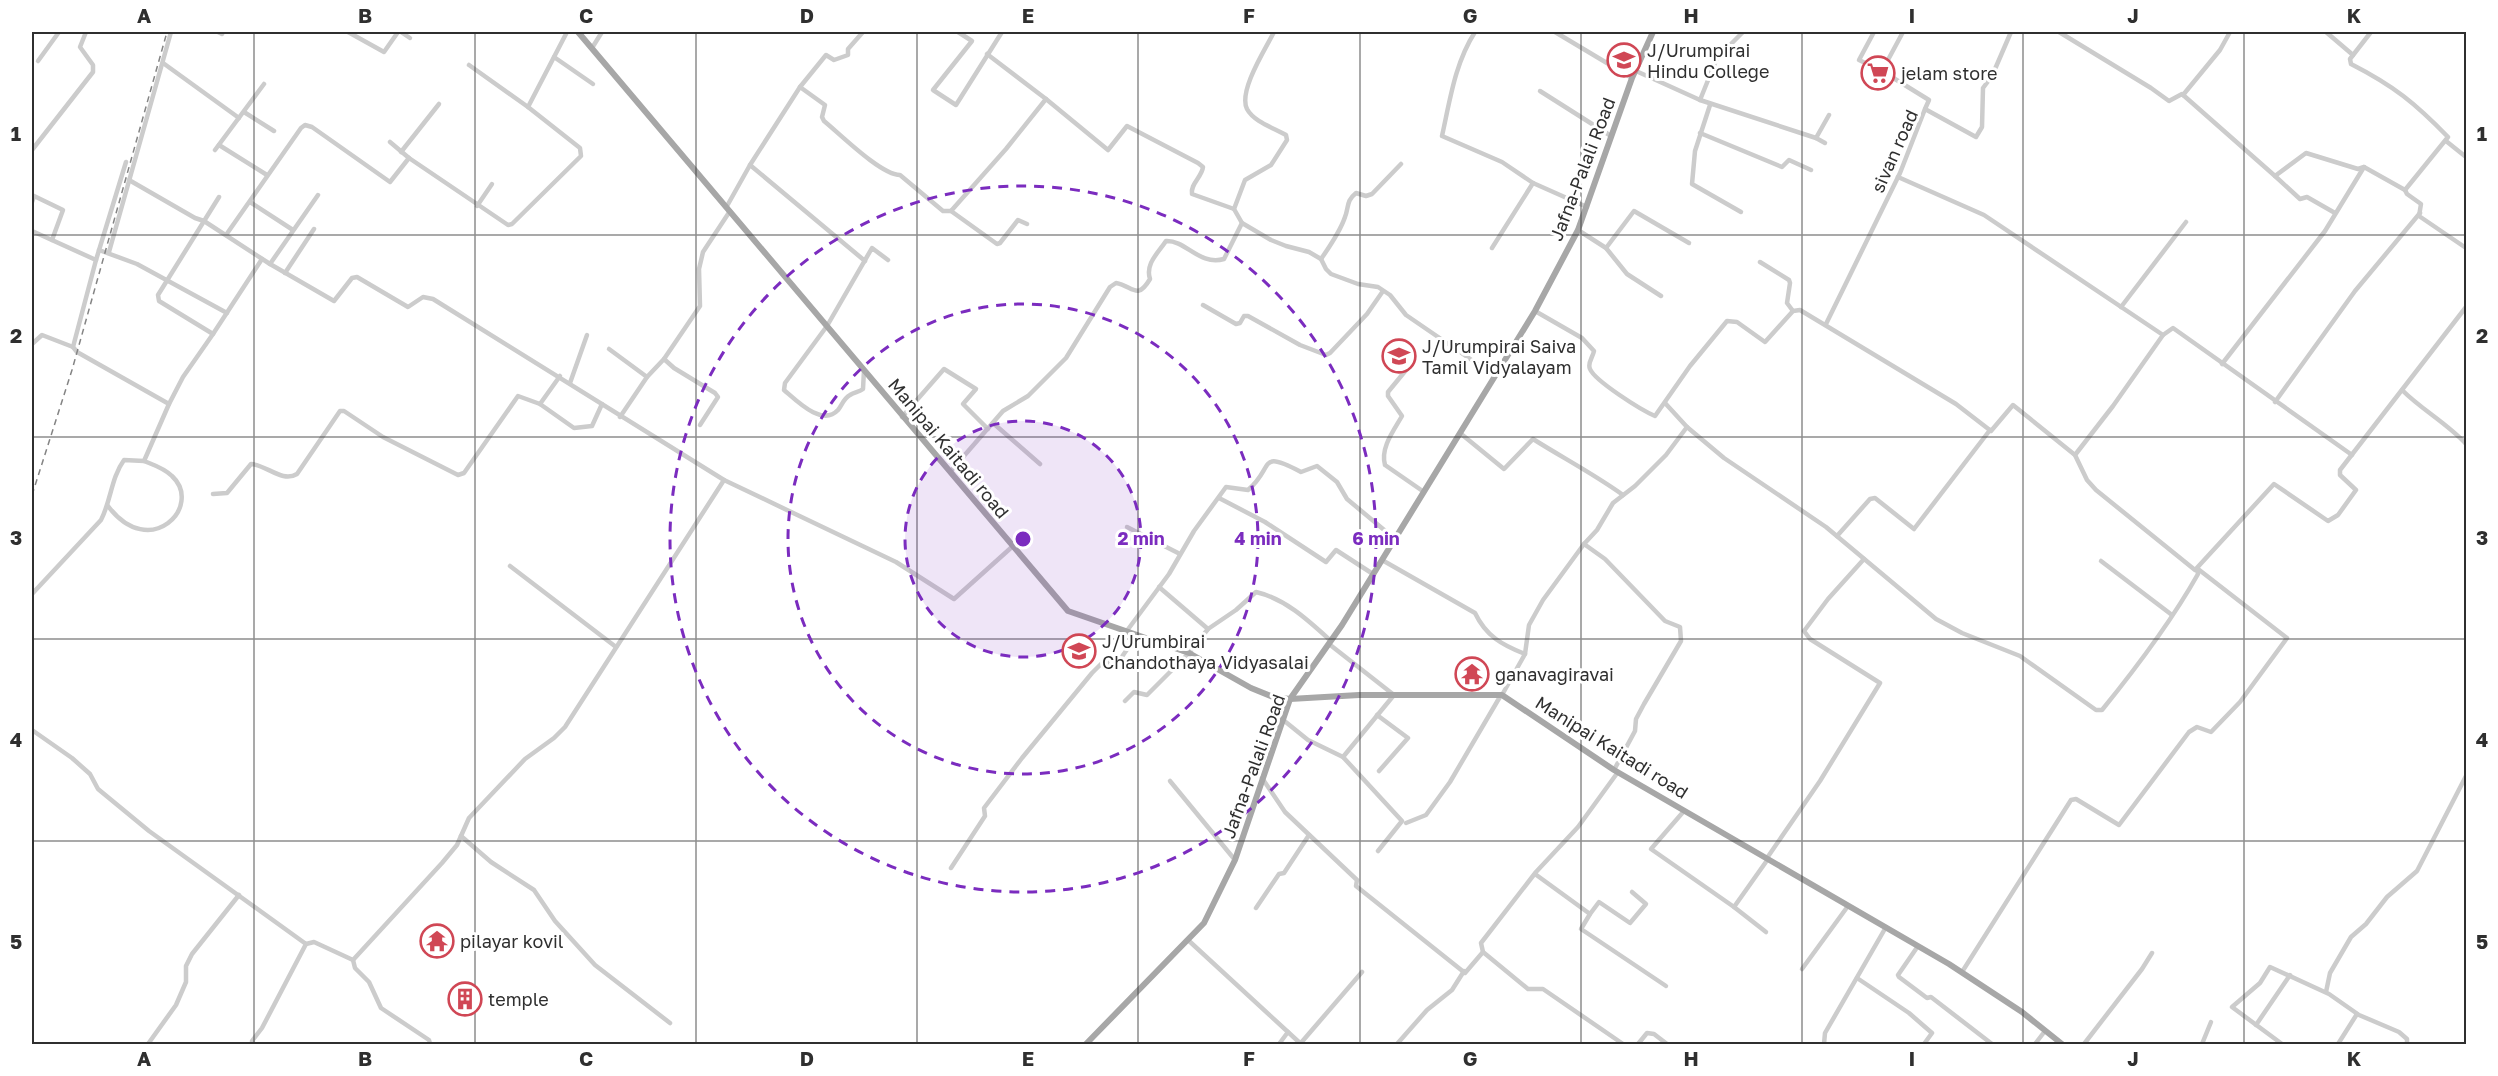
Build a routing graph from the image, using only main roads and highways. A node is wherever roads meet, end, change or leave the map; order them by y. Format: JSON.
{"nodes":[{"id":1,"x":578,"y":32,"type":"edge"},
{"id":2,"x":1653,"y":32,"type":"edge"},
{"id":3,"x":1290,"y":699,"type":"junction"},
{"id":4,"x":1086,"y":1044,"type":"edge"},
{"id":5,"x":2062,"y":1044,"type":"edge"}],
"edges":[{"from":1,"to":3,"type":"main road","name":"Manipai Kaitadi road"},
{"from":2,"to":3,"type":"main road","name":"Jafna-Palali Road"},
{"from":3,"to":4,"type":"main road","name":"Jafna-Palali Road"},
{"from":3,"to":5,"type":"main road","name":"Manipai Kaitadi road"}]}
